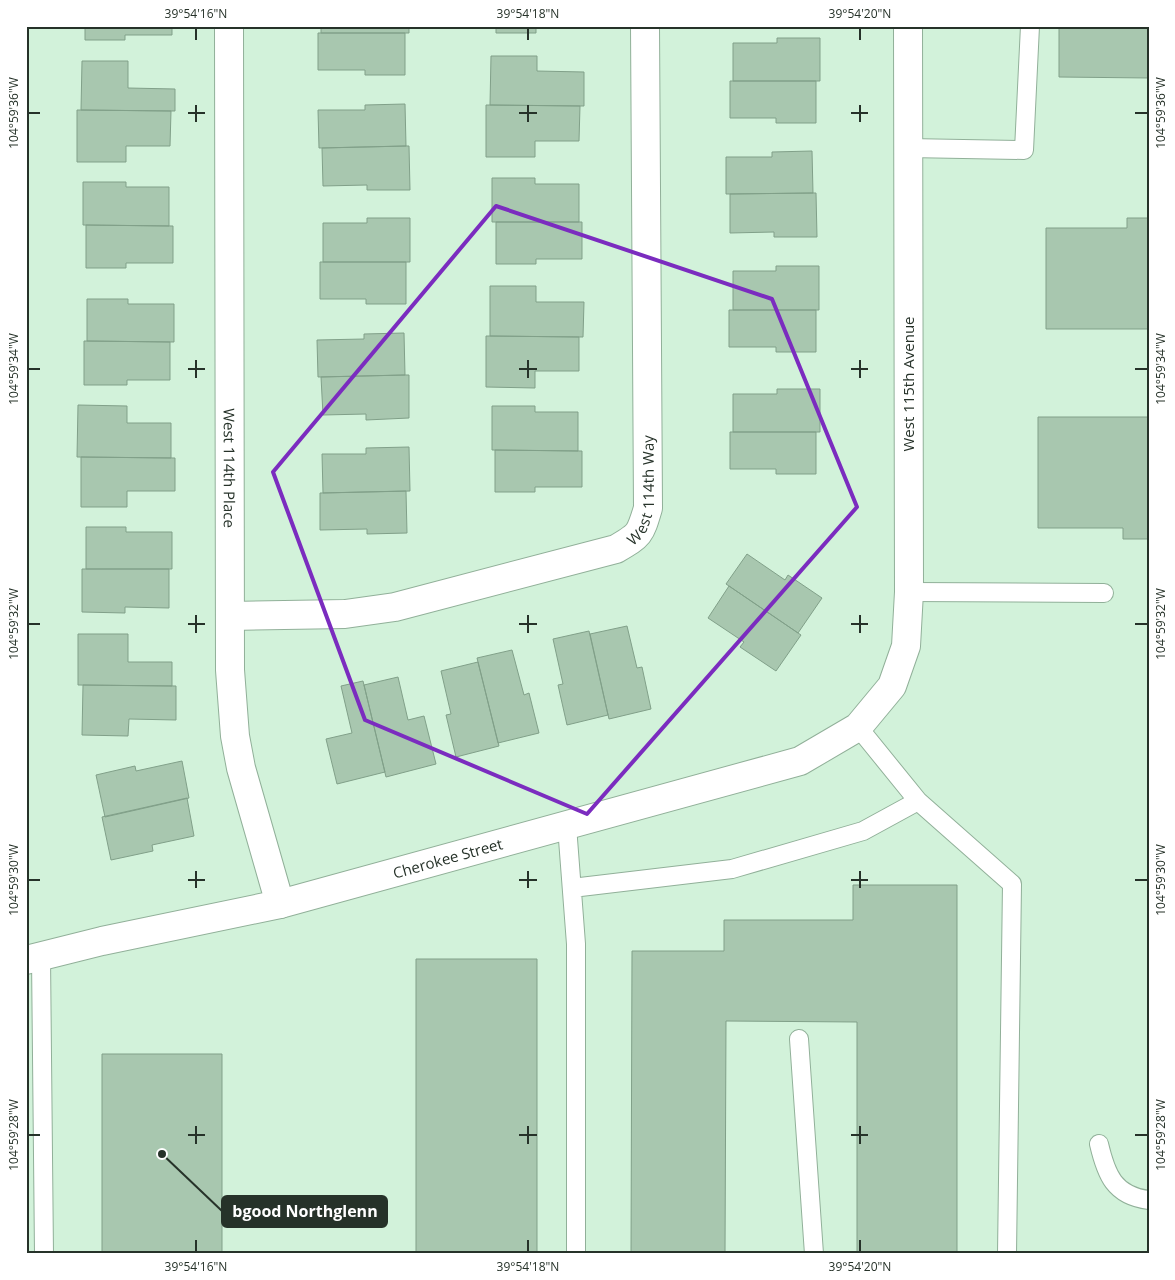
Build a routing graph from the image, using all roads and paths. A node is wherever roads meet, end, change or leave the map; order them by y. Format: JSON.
{"nodes":[{"id":1,"x":229,"y":26,"type":"edge"},
{"id":2,"x":645,"y":26,"type":"edge"},
{"id":3,"x":908,"y":26,"type":"edge"},
{"id":4,"x":1030,"y":26,"type":"edge"},
{"id":5,"x":908,"y":148,"type":"junction"},
{"id":6,"x":909,"y":592,"type":"junction"},
{"id":7,"x":1104,"y":593,"type":"dead end"},
{"id":8,"x":230,"y":616,"type":"junction"},
{"id":9,"x":858,"y":727,"type":"junction"},
{"id":10,"x":918,"y":801,"type":"junction"},
{"id":11,"x":567,"y":826,"type":"junction"},
{"id":12,"x":572,"y":888,"type":"junction"},
{"id":13,"x":280,"y":904,"type":"junction"},
{"id":14,"x":34,"y":959,"type":"edge"},
{"id":15,"x":799,"y":1039,"type":"dead end"},
{"id":16,"x":1099,"y":1144,"type":"dead end"},
{"id":17,"x":1149,"y":1200,"type":"edge"},
{"id":18,"x":44,"y":1254,"type":"edge"},
{"id":19,"x":576,"y":1254,"type":"edge"},
{"id":20,"x":814,"y":1254,"type":"edge"},
{"id":21,"x":1007,"y":1254,"type":"edge"}],
"edges":[{"from":1,"to":8,"type":"street","name":"West 114th Place"},
{"from":2,"to":8,"type":"street","name":"West 114th Way"},
{"from":3,"to":5,"type":"street","name":"West 115th Avenue"},
{"from":4,"to":5,"type":"lane"},
{"from":5,"to":6,"type":"street","name":"West 115th Avenue"},
{"from":6,"to":7,"type":"lane"},
{"from":6,"to":9,"type":"street","name":"West 115th Avenue"},
{"from":8,"to":13,"type":"street","name":"West 114th Place"},
{"from":9,"to":10,"type":"lane"},
{"from":9,"to":11,"type":"street","name":"Cherokee Street"},
{"from":10,"to":12,"type":"lane"},
{"from":10,"to":21,"type":"lane"},
{"from":11,"to":12,"type":"lane"},
{"from":11,"to":13,"type":"street","name":"Cherokee Street"},
{"from":12,"to":19,"type":"lane"},
{"from":13,"to":14,"type":"street","name":"Cherokee Street"},
{"from":14,"to":18,"type":"lane"},
{"from":15,"to":20,"type":"lane"},
{"from":16,"to":17,"type":"lane"}]}
